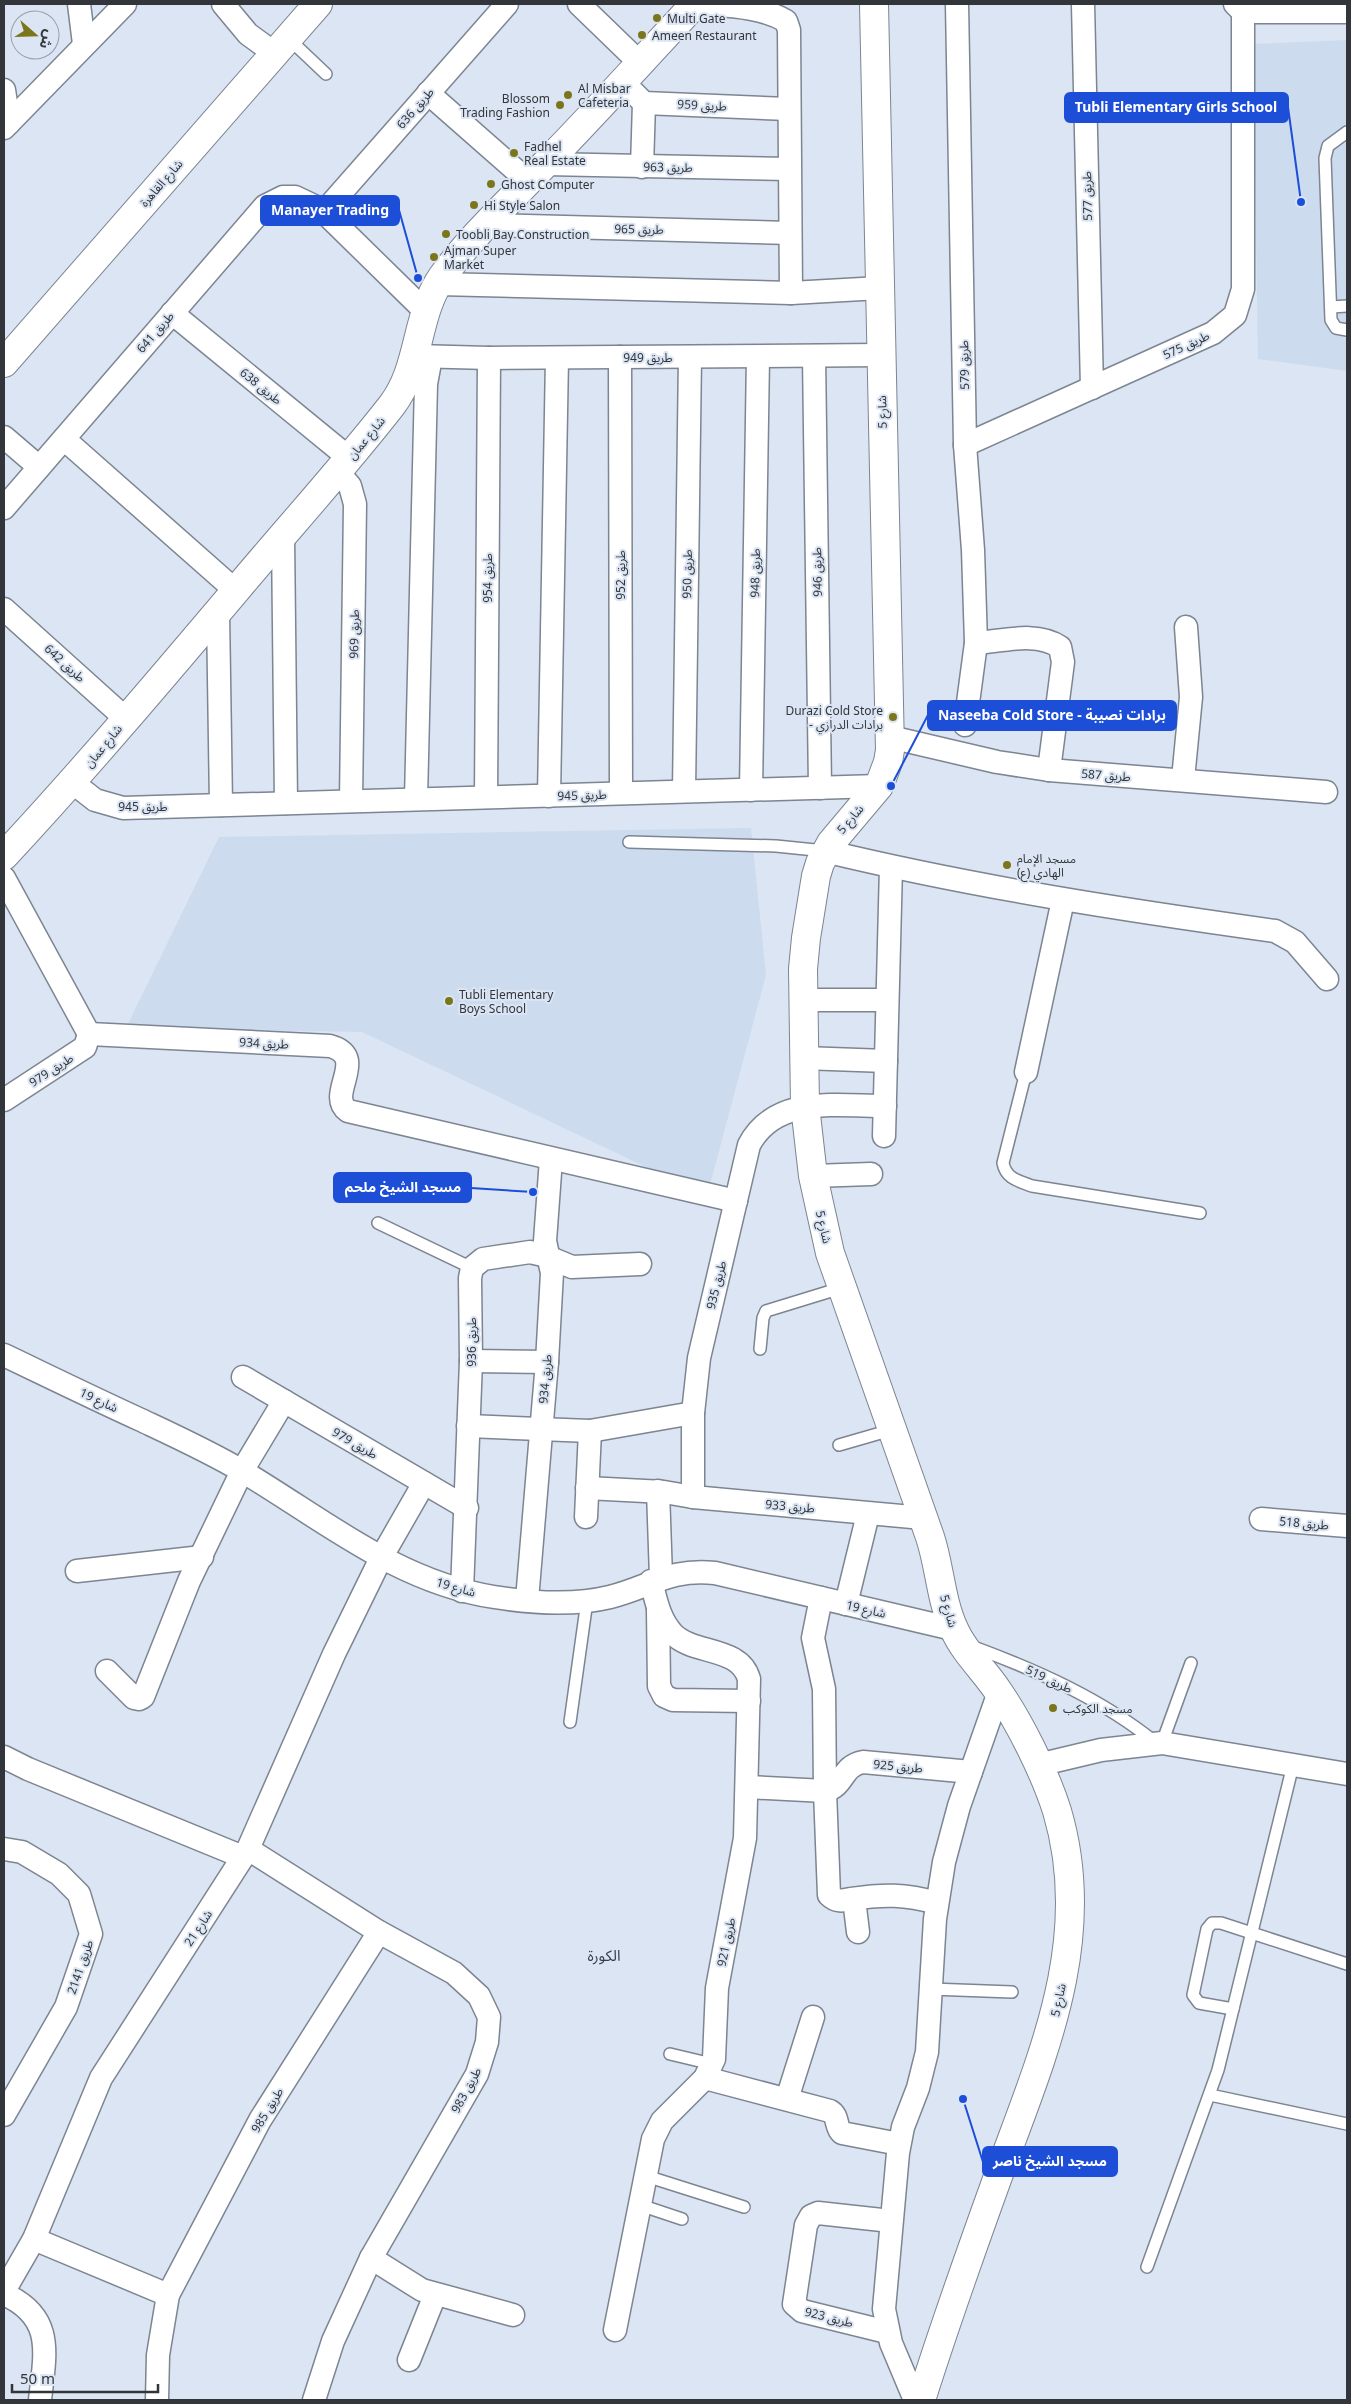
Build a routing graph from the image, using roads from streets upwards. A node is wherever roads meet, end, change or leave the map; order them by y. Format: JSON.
{"nodes":[{"id":1,"x":79,"y":4,"type":"edge"},
{"id":2,"x":125,"y":4,"type":"edge"},
{"id":3,"x":223,"y":4,"type":"edge"},
{"id":4,"x":318,"y":4,"type":"edge"},
{"id":5,"x":507,"y":4,"type":"edge"},
{"id":6,"x":579,"y":4,"type":"edge"},
{"id":7,"x":695,"y":4,"type":"edge"},
{"id":8,"x":705,"y":4,"type":"edge"},
{"id":9,"x":874,"y":4,"type":"edge"},
{"id":10,"x":957,"y":4,"type":"edge"},
{"id":11,"x":1083,"y":4,"type":"edge"},
{"id":12,"x":1239,"y":8,"type":"edge"},
{"id":13,"x":1290,"y":8,"type":"edge"},
{"id":14,"x":1347,"y":12,"type":"edge"},
{"id":15,"x":84,"y":44,"type":"junction"},
{"id":16,"x":281,"y":46,"type":"junction"},
{"id":17,"x":632,"y":73,"type":"junction"},
{"id":18,"x":4,"y":90,"type":"edge"},
{"id":19,"x":428,"y":93,"type":"junction"},
{"id":20,"x":644,"y":103,"type":"junction"},
{"id":21,"x":788,"y":109,"type":"junction"},
{"id":22,"x":6,"y":125,"type":"edge"},
{"id":23,"x":642,"y":167,"type":"junction"},
{"id":24,"x":789,"y":169,"type":"junction"},
{"id":25,"x":537,"y":172,"type":"junction"},
{"id":26,"x":324,"y":212,"type":"junction"},
{"id":27,"x":487,"y":225,"type":"junction"},
{"id":28,"x":790,"y":233,"type":"junction"},
{"id":29,"x":438,"y":284,"type":"junction"},
{"id":30,"x":880,"y":288,"type":"junction"},
{"id":31,"x":791,"y":293,"type":"junction"},
{"id":32,"x":426,"y":311,"type":"junction"},
{"id":33,"x":172,"y":313,"type":"junction"},
{"id":34,"x":881,"y":355,"type":"junction"},
{"id":35,"x":758,"y":356,"type":"junction"},
{"id":36,"x":814,"y":356,"type":"junction"},
{"id":37,"x":423,"y":357,"type":"junction"},
{"id":38,"x":620,"y":357,"type":"junction"},
{"id":39,"x":690,"y":357,"type":"junction"},
{"id":40,"x":489,"y":358,"type":"junction"},
{"id":41,"x":557,"y":358,"type":"junction"},
{"id":42,"x":4,"y":363,"type":"edge"},
{"id":43,"x":1092,"y":388,"type":"junction"},
{"id":44,"x":4,"y":436,"type":"edge"},
{"id":45,"x":64,"y":439,"type":"junction"},
{"id":46,"x":965,"y":445,"type":"junction"},
{"id":47,"x":343,"y":465,"type":"junction"},
{"id":48,"x":40,"y":467,"type":"junction"},
{"id":49,"x":4,"y":508,"type":"edge"},
{"id":50,"x":283,"y":536,"type":"junction"},
{"id":51,"x":236,"y":591,"type":"junction"},
{"id":52,"x":4,"y":609,"type":"edge"},
{"id":53,"x":218,"y":613,"type":"junction"},
{"id":54,"x":1186,"y":628,"type":"dead end"},
{"id":55,"x":976,"y":643,"type":"junction"},
{"id":56,"x":125,"y":718,"type":"junction"},
{"id":57,"x":965,"y":725,"type":"dead end"},
{"id":58,"x":890,"y":737,"type":"junction"},
{"id":59,"x":1049,"y":770,"type":"junction"},
{"id":60,"x":1183,"y":780,"type":"junction"},
{"id":61,"x":72,"y":782,"type":"junction"},
{"id":62,"x":879,"y":786,"type":"junction"},
{"id":63,"x":820,"y":788,"type":"junction"},
{"id":64,"x":751,"y":790,"type":"junction"},
{"id":65,"x":684,"y":791,"type":"junction"},
{"id":66,"x":1326,"y":792,"type":"dead end"},
{"id":67,"x":621,"y":793,"type":"junction"},
{"id":68,"x":549,"y":796,"type":"junction"},
{"id":69,"x":486,"y":797,"type":"junction"},
{"id":70,"x":416,"y":799,"type":"junction"},
{"id":71,"x":351,"y":801,"type":"junction"},
{"id":72,"x":286,"y":803,"type":"junction"},
{"id":73,"x":222,"y":805,"type":"junction"},
{"id":74,"x":826,"y":851,"type":"junction"},
{"id":75,"x":4,"y":856,"type":"edge"},
{"id":76,"x":891,"y":867,"type":"junction"},
{"id":77,"x":4,"y":878,"type":"edge"},
{"id":78,"x":1064,"y":900,"type":"junction"},
{"id":79,"x":1327,"y":978,"type":"dead end"},
{"id":80,"x":803,"y":1000,"type":"junction"},
{"id":81,"x":887,"y":1000,"type":"junction"},
{"id":82,"x":88,"y":1034,"type":"junction"},
{"id":83,"x":803,"y":1058,"type":"junction"},
{"id":84,"x":886,"y":1061,"type":"junction"},
{"id":85,"x":1026,"y":1072,"type":"road end"},
{"id":86,"x":4,"y":1100,"type":"edge"},
{"id":87,"x":805,"y":1106,"type":"junction"},
{"id":88,"x":884,"y":1106,"type":"junction"},
{"id":89,"x":884,"y":1136,"type":"dead end"},
{"id":90,"x":551,"y":1159,"type":"junction"},
{"id":91,"x":871,"y":1174,"type":"dead end"},
{"id":92,"x":813,"y":1176,"type":"junction"},
{"id":93,"x":736,"y":1201,"type":"junction"},
{"id":94,"x":548,"y":1256,"type":"junction"},
{"id":95,"x":640,"y":1264,"type":"dead end"},
{"id":96,"x":4,"y":1356,"type":"edge"},
{"id":97,"x":471,"y":1362,"type":"junction"},
{"id":98,"x":547,"y":1362,"type":"junction"},
{"id":99,"x":243,"y":1377,"type":"dead end"},
{"id":100,"x":284,"y":1401,"type":"junction"},
{"id":101,"x":693,"y":1413,"type":"junction"},
{"id":102,"x":468,"y":1426,"type":"junction"},
{"id":103,"x":540,"y":1430,"type":"junction"},
{"id":104,"x":590,"y":1431,"type":"junction"},
{"id":105,"x":242,"y":1471,"type":"junction"},
{"id":106,"x":424,"y":1483,"type":"junction"},
{"id":107,"x":587,"y":1488,"type":"junction"},
{"id":108,"x":658,"y":1492,"type":"junction"},
{"id":109,"x":693,"y":1497,"type":"junction"},
{"id":110,"x":466,"y":1508,"type":"junction"},
{"id":111,"x":868,"y":1514,"type":"junction"},
{"id":112,"x":586,"y":1517,"type":"dead end"},
{"id":113,"x":923,"y":1518,"type":"junction"},
{"id":114,"x":1261,"y":1519,"type":"dead end"},
{"id":115,"x":1347,"y":1526,"type":"edge"},
{"id":116,"x":202,"y":1557,"type":"junction"},
{"id":117,"x":380,"y":1558,"type":"junction"},
{"id":118,"x":77,"y":1571,"type":"dead end"},
{"id":119,"x":656,"y":1580,"type":"junction"},
{"id":120,"x":462,"y":1591,"type":"junction"},
{"id":121,"x":821,"y":1598,"type":"junction"},
{"id":122,"x":527,"y":1600,"type":"junction"},
{"id":123,"x":846,"y":1604,"type":"junction"},
{"id":124,"x":658,"y":1609,"type":"junction"},
{"id":125,"x":957,"y":1635,"type":"junction"},
{"id":126,"x":107,"y":1671,"type":"dead end"},
{"id":127,"x":999,"y":1692,"type":"junction"},
{"id":128,"x":749,"y":1701,"type":"junction"},
{"id":129,"x":4,"y":1756,"type":"edge"},
{"id":130,"x":1038,"y":1765,"type":"junction"},
{"id":131,"x":971,"y":1772,"type":"junction"},
{"id":132,"x":1347,"y":1774,"type":"edge"},
{"id":133,"x":747,"y":1787,"type":"junction"},
{"id":134,"x":825,"y":1791,"type":"junction"},
{"id":135,"x":4,"y":1849,"type":"edge"},
{"id":136,"x":245,"y":1853,"type":"junction"},
{"id":137,"x":854,"y":1899,"type":"junction"},
{"id":138,"x":937,"y":1903,"type":"junction"},
{"id":139,"x":379,"y":1932,"type":"junction"},
{"id":140,"x":858,"y":1932,"type":"dead end"},
{"id":141,"x":813,"y":2018,"type":"dead end"},
{"id":142,"x":709,"y":2071,"type":"junction"},
{"id":143,"x":787,"y":2099,"type":"junction"},
{"id":144,"x":4,"y":2115,"type":"edge"},
{"id":145,"x":899,"y":2144,"type":"junction"},
{"id":146,"x":891,"y":2221,"type":"junction"},
{"id":147,"x":34,"y":2239,"type":"junction"},
{"id":148,"x":371,"y":2258,"type":"junction"},
{"id":149,"x":4,"y":2292,"type":"edge"},
{"id":150,"x":168,"y":2295,"type":"junction"},
{"id":151,"x":435,"y":2295,"type":"junction"},
{"id":152,"x":513,"y":2315,"type":"dead end"},
{"id":153,"x":615,"y":2330,"type":"dead end"},
{"id":154,"x":887,"y":2332,"type":"junction"},
{"id":155,"x":409,"y":2360,"type":"dead end"},
{"id":156,"x":40,"y":2400,"type":"edge"},
{"id":157,"x":157,"y":2400,"type":"edge"},
{"id":158,"x":314,"y":2400,"type":"edge"},
{"id":159,"x":915,"y":2400,"type":"edge"},
{"id":160,"x":921,"y":2400,"type":"edge"}],
"edges":[{"from":1,"to":15,"type":"street"},
{"from":2,"to":15,"type":"street"},
{"from":3,"to":16,"type":"street"},
{"from":4,"to":16,"type":"street","name":"شارع القاهرة"},
{"from":5,"to":19,"type":"street","name":"طريق 636"},
{"from":6,"to":17,"type":"street"},
{"from":7,"to":17,"type":"street","name":"شارع عمان"},
{"from":8,"to":21,"type":"street"},
{"from":9,"to":30,"type":"street","name":"شارع 5"},
{"from":10,"to":46,"type":"street","name":"طريق 579"},
{"from":11,"to":43,"type":"street","name":"طريق 577"},
{"from":12,"to":13,"type":"street"},
{"from":12,"to":43,"type":"street","name":"طريق 575"},
{"from":13,"to":14,"type":"street"},
{"from":15,"to":22,"type":"street"},
{"from":16,"to":42,"type":"street","name":"شارع القاهرة"},
{"from":17,"to":20,"type":"street"},
{"from":17,"to":25,"type":"street","name":"شارع عمان"},
{"from":18,"to":22,"type":"street"},
{"from":19,"to":25,"type":"street"},
{"from":19,"to":26,"type":"street","name":"طريق 636"},
{"from":20,"to":21,"type":"street","name":"طريق 959"},
{"from":20,"to":23,"type":"street"},
{"from":21,"to":24,"type":"street"},
{"from":23,"to":24,"type":"street","name":"طريق 963"},
{"from":23,"to":25,"type":"street","name":"طريق 963"},
{"from":24,"to":28,"type":"street"},
{"from":25,"to":27,"type":"street","name":"شارع عمان"},
{"from":26,"to":32,"type":"street","name":"طريق 641"},
{"from":26,"to":33,"type":"street","name":"طريق 641"},
{"from":27,"to":28,"type":"street","name":"طريق 965"},
{"from":27,"to":29,"type":"street","name":"شارع عمان"},
{"from":28,"to":31,"type":"street"},
{"from":29,"to":31,"type":"street"},
{"from":29,"to":32,"type":"street","name":"شارع عمان"},
{"from":30,"to":31,"type":"street"},
{"from":30,"to":34,"type":"street","name":"شارع 5"},
{"from":32,"to":37,"type":"street","name":"شارع عمان"},
{"from":33,"to":45,"type":"street","name":"طريق 641"},
{"from":33,"to":47,"type":"street","name":"طريق 638"},
{"from":34,"to":36,"type":"street","name":"طريق 949"},
{"from":34,"to":58,"type":"street","name":"شارع 5"},
{"from":35,"to":36,"type":"street","name":"طريق 949"},
{"from":35,"to":39,"type":"street","name":"طريق 949"},
{"from":35,"to":64,"type":"street","name":"طريق 948"},
{"from":36,"to":63,"type":"street","name":"طريق 946"},
{"from":37,"to":40,"type":"street","name":"طريق 949"},
{"from":37,"to":47,"type":"street","name":"شارع عمان"},
{"from":37,"to":70,"type":"street"},
{"from":38,"to":39,"type":"street","name":"طريق 949"},
{"from":38,"to":41,"type":"street","name":"طريق 949"},
{"from":38,"to":67,"type":"street","name":"طريق 952"},
{"from":39,"to":65,"type":"street","name":"طريق 950"},
{"from":40,"to":41,"type":"street","name":"طريق 949"},
{"from":40,"to":69,"type":"street","name":"طريق 954"},
{"from":41,"to":68,"type":"street"},
{"from":43,"to":46,"type":"street","name":"طريق 575"},
{"from":44,"to":48,"type":"street"},
{"from":45,"to":48,"type":"street","name":"طريق 641"},
{"from":45,"to":51,"type":"street"},
{"from":46,"to":55,"type":"street","name":"طريق 579"},
{"from":47,"to":50,"type":"street","name":"شارع عمان"},
{"from":47,"to":71,"type":"street","name":"طريق 969"},
{"from":48,"to":49,"type":"street","name":"طريق 641"},
{"from":50,"to":51,"type":"street","name":"شارع عمان"},
{"from":50,"to":72,"type":"street"},
{"from":51,"to":53,"type":"street","name":"شارع عمان"},
{"from":52,"to":56,"type":"street","name":"طريق 642"},
{"from":53,"to":56,"type":"street","name":"شارع عمان"},
{"from":53,"to":73,"type":"street"},
{"from":54,"to":60,"type":"street"},
{"from":55,"to":57,"type":"street","name":"طريق 579"},
{"from":55,"to":59,"type":"street"},
{"from":56,"to":61,"type":"street","name":"شارع عمان"},
{"from":58,"to":59,"type":"street","name":"طريق 587"},
{"from":58,"to":62,"type":"street","name":"شارع 5"},
{"from":59,"to":60,"type":"street","name":"طريق 587"},
{"from":60,"to":66,"type":"street","name":"طريق 587"},
{"from":61,"to":73,"type":"street","name":"طريق 945"},
{"from":61,"to":75,"type":"street","name":"شارع عمان"},
{"from":62,"to":63,"type":"street","name":"طريق 945"},
{"from":62,"to":74,"type":"street","name":"شارع 5"},
{"from":63,"to":64,"type":"street","name":"طريق 945"},
{"from":64,"to":65,"type":"street","name":"طريق 945"},
{"from":65,"to":67,"type":"street","name":"طريق 945"},
{"from":67,"to":68,"type":"street","name":"طريق 945"},
{"from":68,"to":69,"type":"street","name":"طريق 945"},
{"from":69,"to":70,"type":"street","name":"طريق 945"},
{"from":70,"to":71,"type":"street","name":"طريق 945"},
{"from":71,"to":72,"type":"street","name":"طريق 945"},
{"from":72,"to":73,"type":"street","name":"طريق 945"},
{"from":74,"to":76,"type":"street"},
{"from":74,"to":80,"type":"street","name":"شارع 5"},
{"from":76,"to":78,"type":"street"},
{"from":76,"to":81,"type":"street"},
{"from":77,"to":82,"type":"street"},
{"from":78,"to":79,"type":"street"},
{"from":78,"to":85,"type":"street"},
{"from":80,"to":81,"type":"street"},
{"from":80,"to":83,"type":"street","name":"شارع 5"},
{"from":81,"to":84,"type":"street"},
{"from":82,"to":86,"type":"street","name":"طريق 979"},
{"from":82,"to":90,"type":"street","name":"طريق 934"},
{"from":83,"to":84,"type":"street"},
{"from":83,"to":87,"type":"street","name":"شارع 5"},
{"from":84,"to":88,"type":"street"},
{"from":87,"to":88,"type":"street"},
{"from":87,"to":92,"type":"street","name":"شارع 5"},
{"from":87,"to":93,"type":"street","name":"طريق 935"},
{"from":88,"to":89,"type":"street"},
{"from":90,"to":93,"type":"street","name":"طريق 934"},
{"from":90,"to":94,"type":"street","name":"طريق 934"},
{"from":91,"to":92,"type":"street"},
{"from":92,"to":113,"type":"street","name":"شارع 5"},
{"from":93,"to":101,"type":"street","name":"طريق 935"},
{"from":94,"to":95,"type":"street"},
{"from":94,"to":97,"type":"street","name":"طريق 936"},
{"from":94,"to":98,"type":"street","name":"طريق 934"},
{"from":96,"to":105,"type":"street","name":"شارع 19"},
{"from":97,"to":98,"type":"street"},
{"from":97,"to":102,"type":"street","name":"طريق 936"},
{"from":98,"to":103,"type":"street","name":"طريق 934"},
{"from":99,"to":100,"type":"street","name":"طريق 979"},
{"from":100,"to":105,"type":"street"},
{"from":100,"to":106,"type":"street","name":"طريق 979"},
{"from":101,"to":104,"type":"street"},
{"from":101,"to":109,"type":"street","name":"طريق 935"},
{"from":102,"to":103,"type":"street"},
{"from":102,"to":110,"type":"street","name":"طريق 936"},
{"from":103,"to":104,"type":"street"},
{"from":103,"to":122,"type":"street","name":"طريق 934"},
{"from":104,"to":107,"type":"street"},
{"from":105,"to":116,"type":"street"},
{"from":105,"to":117,"type":"street","name":"شارع 19"},
{"from":106,"to":110,"type":"street","name":"طريق 979"},
{"from":106,"to":117,"type":"street","name":"شارع 21"},
{"from":107,"to":108,"type":"street","name":"طريق 933"},
{"from":107,"to":112,"type":"street"},
{"from":108,"to":109,"type":"street","name":"طريق 933"},
{"from":108,"to":119,"type":"street"},
{"from":109,"to":111,"type":"street","name":"طريق 933"},
{"from":110,"to":120,"type":"street","name":"طريق 936"},
{"from":111,"to":113,"type":"street","name":"طريق 933"},
{"from":111,"to":123,"type":"street"},
{"from":113,"to":125,"type":"street","name":"شارع 5"},
{"from":114,"to":115,"type":"street","name":"طريق 518"},
{"from":116,"to":118,"type":"street"},
{"from":116,"to":126,"type":"street"},
{"from":117,"to":120,"type":"street","name":"شارع 19"},
{"from":117,"to":136,"type":"street","name":"شارع 21"},
{"from":119,"to":121,"type":"street","name":"شارع 19"},
{"from":119,"to":122,"type":"street","name":"شارع 19"},
{"from":119,"to":124,"type":"street","name":"طريق 921"},
{"from":120,"to":122,"type":"street","name":"شارع 19"},
{"from":121,"to":123,"type":"street","name":"شارع 19"},
{"from":121,"to":134,"type":"street"},
{"from":123,"to":125,"type":"street","name":"شارع 19"},
{"from":124,"to":128,"type":"street","name":"طريق 921"},
{"from":124,"to":128,"type":"street"},
{"from":125,"to":127,"type":"street","name":"شارع 5"},
{"from":127,"to":130,"type":"street","name":"شارع 5"},
{"from":127,"to":131,"type":"street"},
{"from":128,"to":133,"type":"street","name":"طريق 921"},
{"from":129,"to":136,"type":"street","name":"طريق 983"},
{"from":130,"to":132,"type":"street","name":"طريق 519"},
{"from":130,"to":160,"type":"street","name":"شارع 5"},
{"from":131,"to":134,"type":"street","name":"طريق 925"},
{"from":131,"to":138,"type":"street"},
{"from":133,"to":134,"type":"street"},
{"from":133,"to":142,"type":"street","name":"طريق 921"},
{"from":134,"to":137,"type":"street"},
{"from":135,"to":144,"type":"street","name":"طريق 2141"},
{"from":136,"to":139,"type":"street","name":"طريق 983"},
{"from":136,"to":147,"type":"street","name":"شارع 21"},
{"from":137,"to":138,"type":"street"},
{"from":137,"to":140,"type":"street"},
{"from":138,"to":145,"type":"street"},
{"from":139,"to":148,"type":"street","name":"طريق 983"},
{"from":139,"to":150,"type":"street","name":"طريق 985"},
{"from":141,"to":143,"type":"street"},
{"from":142,"to":143,"type":"street"},
{"from":142,"to":153,"type":"street"},
{"from":143,"to":145,"type":"street"},
{"from":145,"to":146,"type":"street"},
{"from":146,"to":154,"type":"street"},
{"from":146,"to":154,"type":"street","name":"طريق 923"},
{"from":147,"to":149,"type":"street","name":"شارع 21"},
{"from":147,"to":150,"type":"street"},
{"from":148,"to":151,"type":"street"},
{"from":148,"to":158,"type":"street","name":"طريق 983"},
{"from":149,"to":156,"type":"street"},
{"from":150,"to":157,"type":"street","name":"طريق 985"},
{"from":151,"to":152,"type":"street"},
{"from":151,"to":155,"type":"street"},
{"from":154,"to":159,"type":"street"}]}
